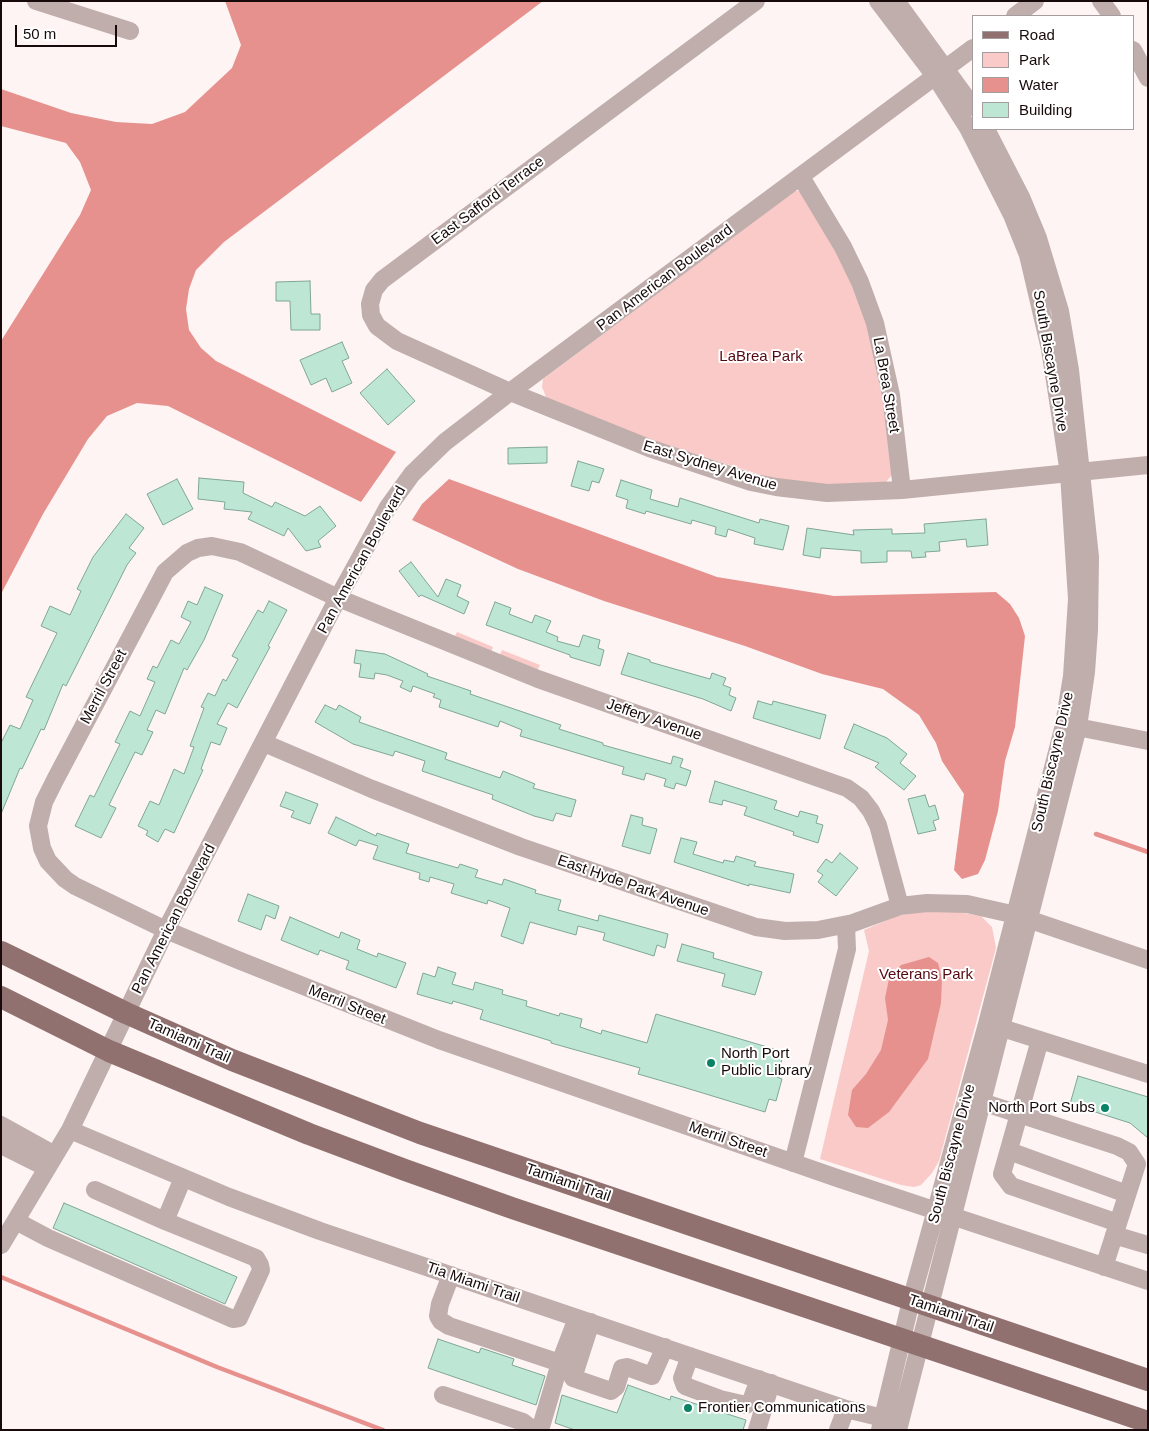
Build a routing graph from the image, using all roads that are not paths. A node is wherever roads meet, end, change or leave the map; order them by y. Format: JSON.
{"nodes":[{"id":1,"x":36,"y":1,"type":"edge"},
{"id":2,"x":756,"y":1,"type":"edge"},
{"id":3,"x":878,"y":1,"type":"edge"},
{"id":4,"x":896,"y":1,"type":"edge"},
{"id":5,"x":1035,"y":1,"type":"edge"},
{"id":6,"x":1102,"y":1,"type":"edge"},
{"id":7,"x":1016,"y":15,"type":"edge"},
{"id":8,"x":1111,"y":15,"type":"edge"},
{"id":9,"x":130,"y":31,"type":"dead end"},
{"id":10,"x":972,"y":49,"type":"edge"},
{"id":11,"x":1134,"y":52,"type":"edge"},
{"id":12,"x":940,"y":72,"type":"junction"},
{"id":13,"x":1148,"y":78,"type":"edge"},
{"id":14,"x":972,"y":106,"type":"edge"},
{"id":15,"x":987,"y":130,"type":"edge"},
{"id":16,"x":801,"y":177,"type":"junction"},
{"id":17,"x":510,"y":392,"type":"junction"},
{"id":18,"x":1148,"y":465,"type":"edge"},
{"id":19,"x":1075,"y":473,"type":"junction"},
{"id":20,"x":902,"y":490,"type":"junction"},
{"id":21,"x":338,"y":598,"type":"junction"},
{"id":22,"x":1071,"y":726,"type":"junction"},
{"id":23,"x":1148,"y":742,"type":"edge"},
{"id":24,"x":264,"y":743,"type":"junction"},
{"id":25,"x":900,"y":906,"type":"junction"},
{"id":26,"x":1022,"y":917,"type":"junction"},
{"id":27,"x":846,"y":925,"type":"junction"},
{"id":28,"x":166,"y":930,"type":"junction"},
{"id":29,"x":1,"y":952,"type":"edge"},
{"id":30,"x":1148,"y":960,"type":"edge"},
{"id":31,"x":1,"y":997,"type":"edge"},
{"id":32,"x":126,"y":1013,"type":"junction"},
{"id":33,"x":1002,"y":1028,"type":"junction"},
{"id":34,"x":1040,"y":1040,"type":"junction"},
{"id":35,"x":108,"y":1051,"type":"junction"},
{"id":36,"x":1148,"y":1074,"type":"edge"},
{"id":37,"x":982,"y":1102,"type":"junction"},
{"id":38,"x":1020,"y":1114,"type":"junction"},
{"id":39,"x":8,"y":1128,"type":"edge"},
{"id":40,"x":70,"y":1130,"type":"junction"},
{"id":41,"x":3,"y":1149,"type":"edge"},
{"id":42,"x":1008,"y":1151,"type":"junction"},
{"id":43,"x":51,"y":1162,"type":"junction"},
{"id":44,"x":793,"y":1163,"type":"junction"},
{"id":45,"x":1142,"y":1170,"type":"edge"},
{"id":46,"x":183,"y":1178,"type":"junction"},
{"id":47,"x":95,"y":1190,"type":"dead end"},
{"id":48,"x":1127,"y":1194,"type":"junction"},
{"id":49,"x":945,"y":1214,"type":"junction"},
{"id":50,"x":165,"y":1220,"type":"junction"},
{"id":51,"x":1116,"y":1229,"type":"junction"},
{"id":52,"x":7,"y":1234,"type":"edge"},
{"id":53,"x":1148,"y":1245,"type":"edge"},
{"id":54,"x":1104,"y":1267,"type":"junction"},
{"id":55,"x":451,"y":1275,"type":"junction"},
{"id":56,"x":1148,"y":1281,"type":"edge"},
{"id":57,"x":920,"y":1304,"type":"junction"},
{"id":58,"x":584,"y":1320,"type":"junction"},
{"id":59,"x":911,"y":1343,"type":"junction"},
{"id":60,"x":665,"y":1347,"type":"junction"},
{"id":61,"x":690,"y":1356,"type":"junction"},
{"id":62,"x":562,"y":1360,"type":"junction"},
{"id":63,"x":1148,"y":1380,"type":"edge"},
{"id":64,"x":765,"y":1381,"type":"junction"},
{"id":65,"x":443,"y":1395,"type":"dead end"},
{"id":66,"x":846,"y":1409,"type":"junction"},
{"id":67,"x":1148,"y":1422,"type":"edge"},
{"id":68,"x":881,"y":1424,"type":"edge"},
{"id":69,"x":757,"y":1428,"type":"edge"},
{"id":70,"x":901,"y":1429,"type":"edge"},
{"id":71,"x":533,"y":1430,"type":"edge"},
{"id":72,"x":540,"y":1430,"type":"edge"},
{"id":73,"x":838,"y":1430,"type":"edge"}],
"edges":[{"from":1,"to":9,"type":"street"},
{"from":2,"to":17,"type":"street","name":"East Safford Terrace"},
{"from":3,"to":12,"type":"street","name":"South Biscayne Drive"},
{"from":4,"to":12,"type":"street","name":"South Biscayne Drive"},
{"from":5,"to":7,"type":"street"},
{"from":6,"to":8,"type":"street"},
{"from":10,"to":12,"type":"street","name":"Pan American Boulevard"},
{"from":11,"to":13,"type":"street"},
{"from":12,"to":14,"type":"street","name":"South Biscayne Drive"},
{"from":12,"to":16,"type":"street","name":"Pan American Boulevard"},
{"from":12,"to":19,"type":"street","name":"South Biscayne Drive"},
{"from":15,"to":19,"type":"street","name":"South Biscayne Drive"},
{"from":16,"to":17,"type":"street","name":"Pan American Boulevard"},
{"from":16,"to":20,"type":"street","name":"La Brea Street"},
{"from":17,"to":20,"type":"street","name":"East Sydney Avenue"},
{"from":17,"to":21,"type":"street","name":"Pan American Boulevard"},
{"from":18,"to":19,"type":"street","name":"East Sydney Avenue"},
{"from":19,"to":20,"type":"street","name":"East Sydney Avenue"},
{"from":19,"to":22,"type":"street","name":"South Biscayne Drive"},
{"from":21,"to":24,"type":"street","name":"Pan American Boulevard"},
{"from":21,"to":25,"type":"street","name":"Jeffery Avenue"},
{"from":21,"to":28,"type":"street","name":"Merril Street"},
{"from":22,"to":23,"type":"street"},
{"from":22,"to":26,"type":"street","name":"South Biscayne Drive"},
{"from":24,"to":27,"type":"street","name":"East Hyde Park Avenue"},
{"from":24,"to":28,"type":"street","name":"Pan American Boulevard"},
{"from":25,"to":26,"type":"street","name":"East Hyde Park Avenue"},
{"from":25,"to":27,"type":"street","name":"East Hyde Park Avenue"},
{"from":26,"to":30,"type":"street","name":"East Hyde Park Avenue"},
{"from":26,"to":33,"type":"street","name":"South Biscayne Drive"},
{"from":26,"to":49,"type":"street","name":"South Biscayne Drive"},
{"from":27,"to":44,"type":"street"},
{"from":28,"to":32,"type":"street","name":"Pan American Boulevard"},
{"from":28,"to":44,"type":"street","name":"Merril Street"},
{"from":29,"to":32,"type":"main road","name":"Tamiami Trail"},
{"from":31,"to":35,"type":"main road"},
{"from":32,"to":35,"type":"street","name":"Pan American Boulevard"},
{"from":32,"to":57,"type":"main road","name":"Tamiami Trail"},
{"from":33,"to":34,"type":"street"},
{"from":33,"to":37,"type":"street","name":"South Biscayne Drive"},
{"from":34,"to":36,"type":"street"},
{"from":34,"to":38,"type":"street"},
{"from":35,"to":40,"type":"street","name":"Pan American Boulevard"},
{"from":35,"to":59,"type":"main road"},
{"from":37,"to":38,"type":"street"},
{"from":37,"to":49,"type":"street","name":"South Biscayne Drive"},
{"from":38,"to":42,"type":"street"},
{"from":38,"to":45,"type":"street"},
{"from":39,"to":41,"type":"street"},
{"from":39,"to":43,"type":"street"},
{"from":40,"to":43,"type":"street","name":"Pan American Boulevard"},
{"from":40,"to":46,"type":"street","name":"Tia Miami Trail"},
{"from":41,"to":43,"type":"street"},
{"from":42,"to":48,"type":"street"},
{"from":42,"to":51,"type":"street"},
{"from":43,"to":52,"type":"street","name":"Pan American Boulevard"},
{"from":44,"to":49,"type":"street","name":"Merril Street"},
{"from":45,"to":48,"type":"street"},
{"from":46,"to":50,"type":"street"},
{"from":46,"to":55,"type":"street","name":"Tia Miami Trail"},
{"from":47,"to":50,"type":"street"},
{"from":48,"to":51,"type":"street"},
{"from":49,"to":54,"type":"street","name":"Merril Street"},
{"from":49,"to":57,"type":"street","name":"South Biscayne Drive"},
{"from":50,"to":52,"type":"street"},
{"from":51,"to":53,"type":"street"},
{"from":51,"to":54,"type":"street"},
{"from":54,"to":56,"type":"street","name":"Merril Street"},
{"from":55,"to":58,"type":"street","name":"Tia Miami Trail"},
{"from":55,"to":62,"type":"street"},
{"from":57,"to":59,"type":"street","name":"South Biscayne Drive"},
{"from":57,"to":63,"type":"main road","name":"Tamiami Trail"},
{"from":58,"to":60,"type":"street","name":"Tia Miami Trail"},
{"from":58,"to":60,"type":"street"},
{"from":58,"to":62,"type":"street"},
{"from":59,"to":67,"type":"main road"},
{"from":59,"to":68,"type":"street","name":"South Biscayne Drive"},
{"from":59,"to":70,"type":"street","name":"South Biscayne Drive"},
{"from":60,"to":61,"type":"street","name":"Tia Miami Trail"},
{"from":61,"to":64,"type":"street","name":"Tia Miami Trail"},
{"from":61,"to":64,"type":"street"},
{"from":62,"to":72,"type":"street"},
{"from":64,"to":66,"type":"street","name":"Tia Miami Trail"},
{"from":64,"to":69,"type":"street"},
{"from":65,"to":71,"type":"street"},
{"from":66,"to":68,"type":"street","name":"Tia Miami Trail"},
{"from":66,"to":73,"type":"street"}]}
